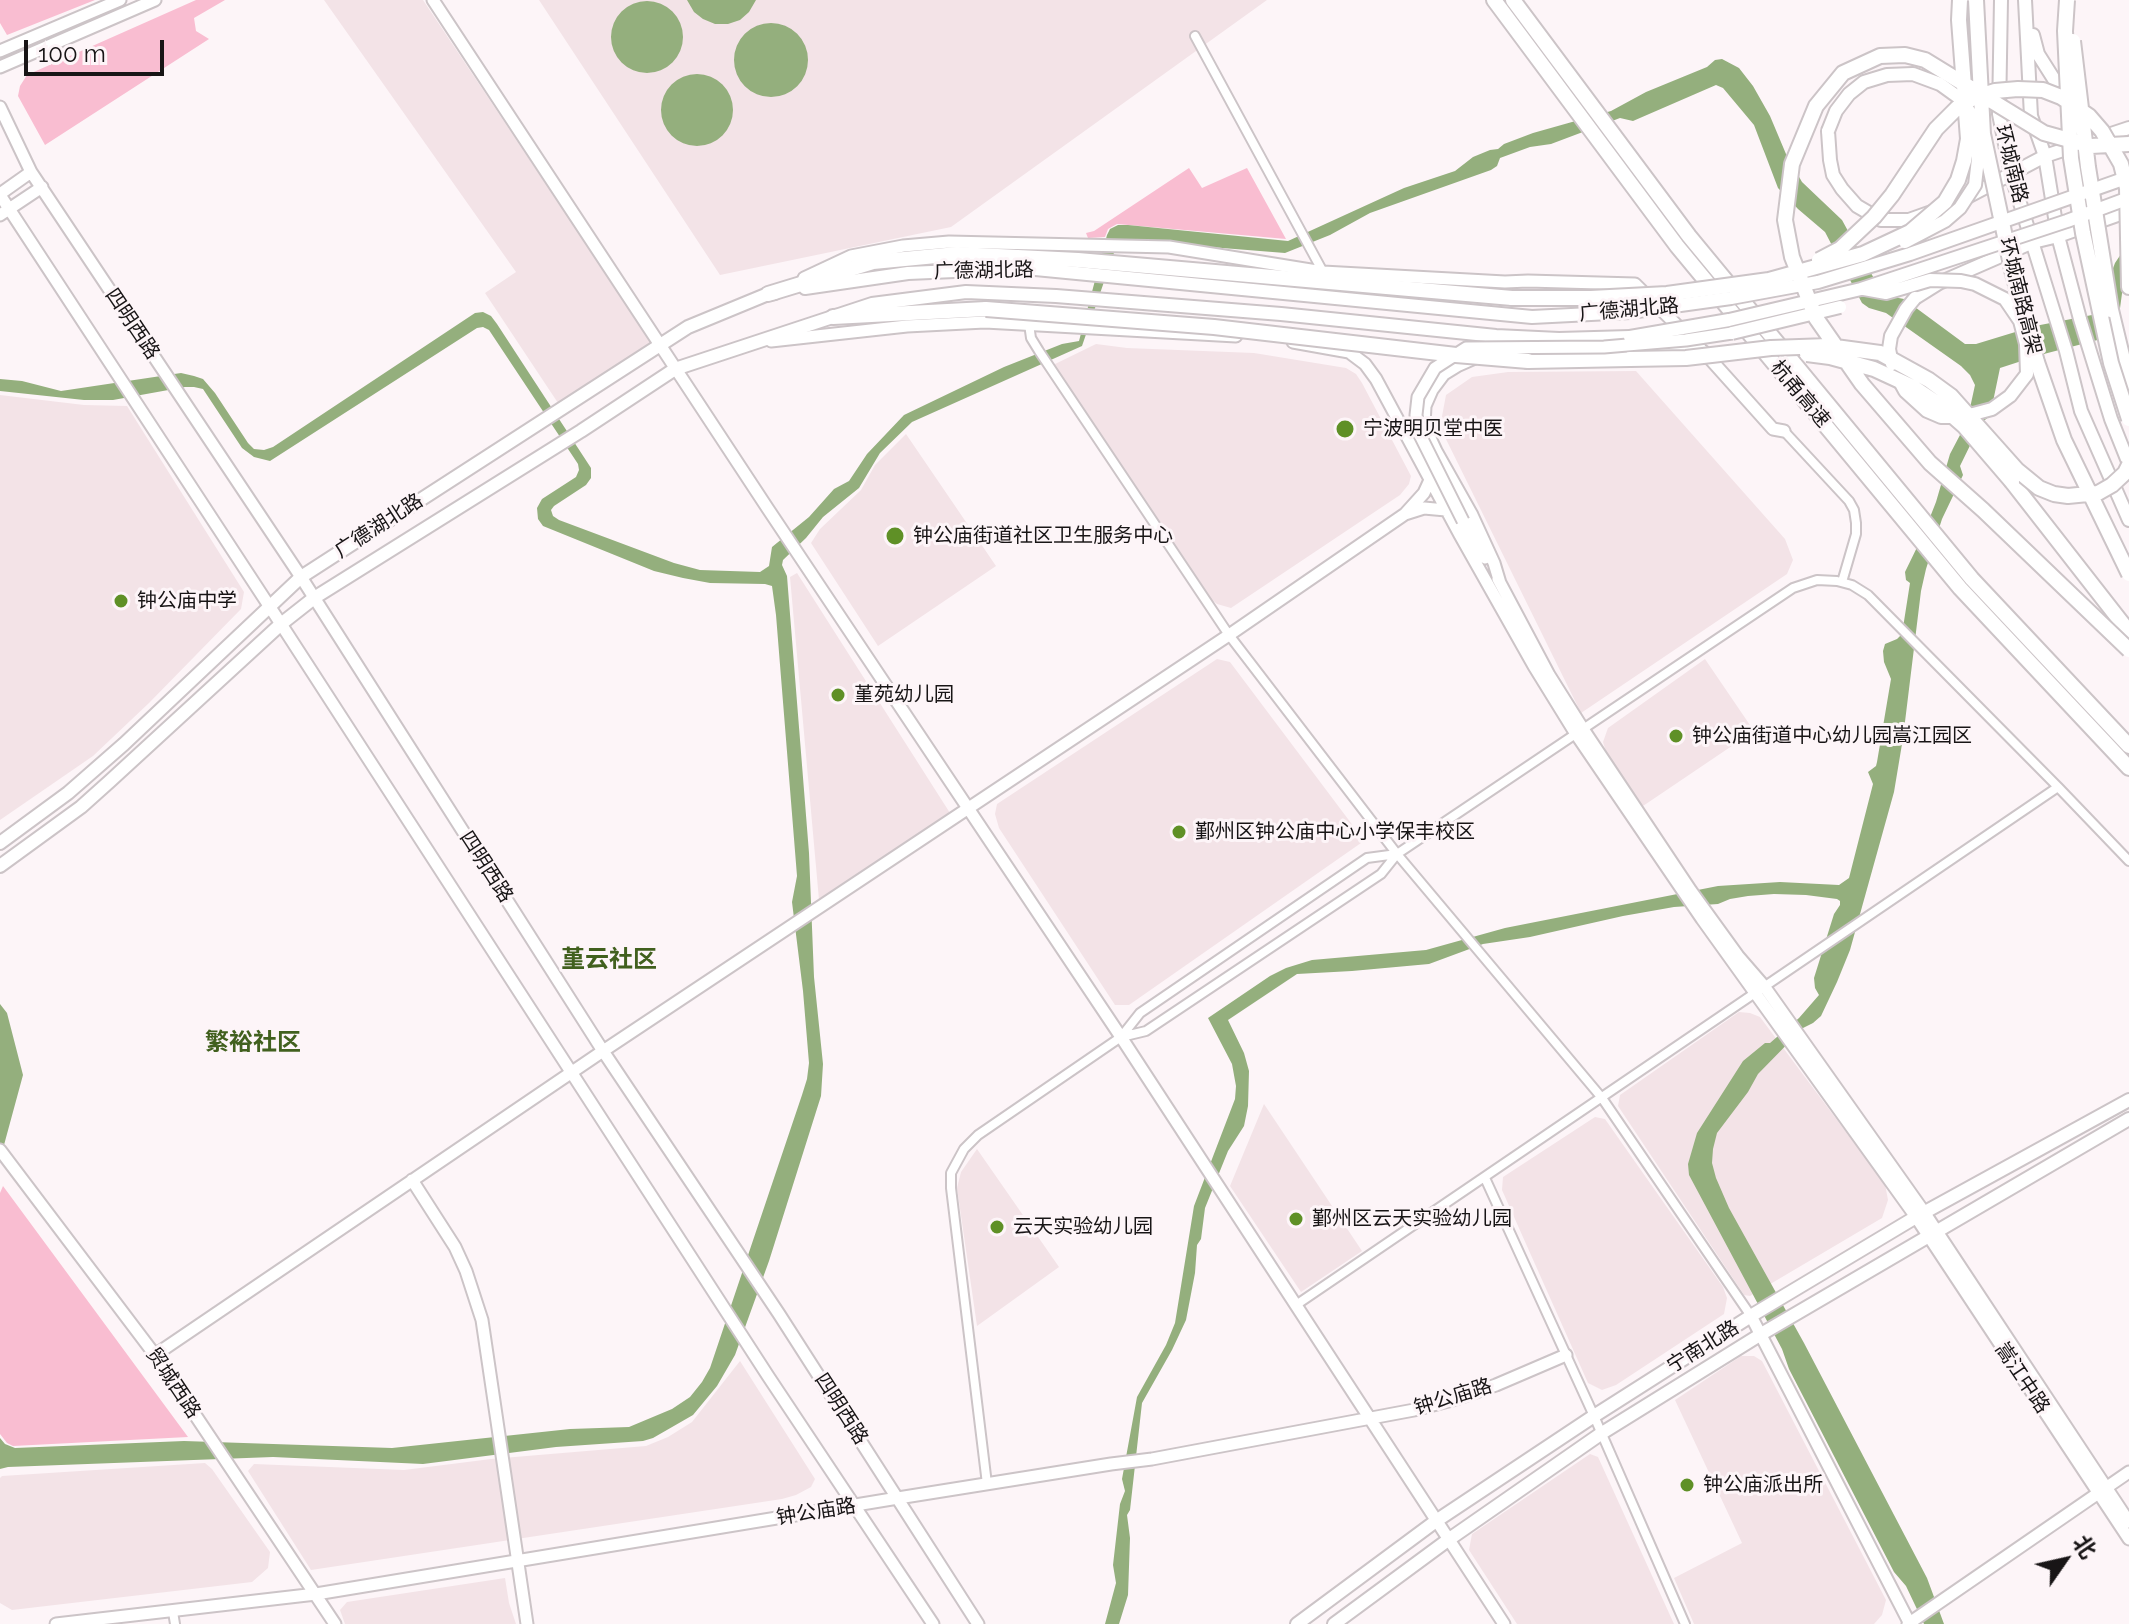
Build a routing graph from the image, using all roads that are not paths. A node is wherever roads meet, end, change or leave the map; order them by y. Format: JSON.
{"nodes":[{"id":1,"x":120,"y":0,"type":"edge"},
{"id":2,"x":155,"y":0,"type":"edge"},
{"id":3,"x":433,"y":0,"type":"edge"},
{"id":4,"x":1494,"y":0,"type":"edge"},
{"id":5,"x":1513,"y":0,"type":"edge"},
{"id":6,"x":1960,"y":0,"type":"edge"},
{"id":7,"x":1976,"y":0,"type":"edge"},
{"id":8,"x":2001,"y":0,"type":"edge"},
{"id":9,"x":2068,"y":0,"type":"edge"},
{"id":10,"x":2025,"y":4,"type":"edge"},
{"id":11,"x":1195,"y":36,"type":"dead end"},
{"id":12,"x":0,"y":51,"type":"edge"},
{"id":13,"x":0,"y":67,"type":"edge"},
{"id":14,"x":0,"y":107,"type":"edge"},
{"id":15,"x":2129,"y":128,"type":"edge"},
{"id":16,"x":2110,"y":133,"type":"junction"},
{"id":17,"x":2129,"y":144,"type":"edge"},
{"id":18,"x":2045,"y":156,"type":"junction"},
{"id":19,"x":31,"y":172,"type":"junction"},
{"id":20,"x":2011,"y":174,"type":"junction"},
{"id":21,"x":2129,"y":177,"type":"edge"},
{"id":22,"x":42,"y":187,"type":"junction"},
{"id":23,"x":0,"y":195,"type":"edge"},
{"id":24,"x":2129,"y":198,"type":"edge"},
{"id":25,"x":2129,"y":211,"type":"edge"},
{"id":26,"x":4,"y":212,"type":"edge"},
{"id":27,"x":2058,"y":236,"type":"junction"},
{"id":28,"x":2033,"y":242,"type":"junction"},
{"id":29,"x":1323,"y":272,"type":"junction"},
{"id":30,"x":1785,"y":275,"type":"junction"},
{"id":31,"x":1818,"y":282,"type":"junction"},
{"id":32,"x":2129,"y":287,"type":"edge"},
{"id":33,"x":1861,"y":289,"type":"junction"},
{"id":34,"x":768,"y":294,"type":"junction"},
{"id":35,"x":833,"y":317,"type":"junction"},
{"id":36,"x":1029,"y":324,"type":"junction"},
{"id":37,"x":1732,"y":333,"type":"joint"},
{"id":38,"x":760,"y":342,"type":"junction"},
{"id":39,"x":660,"y":346,"type":"junction"},
{"id":40,"x":1700,"y":348,"type":"junction"},
{"id":41,"x":1734,"y":352,"type":"junction"},
{"id":42,"x":1456,"y":355,"type":"junction"},
{"id":43,"x":675,"y":369,"type":"junction"},
{"id":44,"x":2129,"y":384,"type":"edge"},
{"id":45,"x":2129,"y":419,"type":"edge"},
{"id":46,"x":1784,"y":431,"type":"joint"},
{"id":47,"x":2129,"y":464,"type":"edge"},
{"id":48,"x":1430,"y":480,"type":"junction"},
{"id":49,"x":1890,"y":492,"type":"junction"},
{"id":50,"x":1446,"y":510,"type":"junction"},
{"id":51,"x":1405,"y":514,"type":"junction"},
{"id":52,"x":2129,"y":520,"type":"edge"},
{"id":53,"x":2129,"y":574,"type":"edge"},
{"id":54,"x":301,"y":577,"type":"junction"},
{"id":55,"x":1842,"y":582,"type":"junction"},
{"id":56,"x":1500,"y":583,"type":"junction"},
{"id":57,"x":1966,"y":583,"type":"junction"},
{"id":58,"x":314,"y":598,"type":"junction"},
{"id":59,"x":270,"y":607,"type":"junction"},
{"id":60,"x":281,"y":624,"type":"junction"},
{"id":61,"x":2129,"y":632,"type":"edge"},
{"id":62,"x":1229,"y":635,"type":"junction"},
{"id":63,"x":2129,"y":650,"type":"edge"},
{"id":64,"x":1579,"y":732,"type":"junction"},
{"id":65,"x":2129,"y":746,"type":"edge"},
{"id":66,"x":2129,"y":768,"type":"edge"},
{"id":67,"x":2058,"y":787,"type":"junction"},
{"id":68,"x":968,"y":809,"type":"junction"},
{"id":69,"x":0,"y":843,"type":"edge"},
{"id":70,"x":1397,"y":854,"type":"junction"},
{"id":71,"x":2129,"y":861,"type":"edge"},
{"id":72,"x":0,"y":866,"type":"edge"},
{"id":73,"x":1759,"y":989,"type":"junction"},
{"id":74,"x":1121,"y":1037,"type":"junction"},
{"id":75,"x":603,"y":1051,"type":"junction"},
{"id":76,"x":572,"y":1072,"type":"junction"},
{"id":77,"x":1602,"y":1098,"type":"junction"},
{"id":78,"x":2129,"y":1100,"type":"edge"},
{"id":79,"x":2129,"y":1119,"type":"edge"},
{"id":80,"x":0,"y":1150,"type":"edge"},
{"id":81,"x":1485,"y":1178,"type":"junction"},
{"id":82,"x":412,"y":1180,"type":"junction"},
{"id":83,"x":1920,"y":1214,"type":"junction"},
{"id":84,"x":1932,"y":1233,"type":"junction"},
{"id":85,"x":1296,"y":1305,"type":"junction"},
{"id":86,"x":1753,"y":1315,"type":"junction"},
{"id":87,"x":1762,"y":1334,"type":"junction"},
{"id":88,"x":155,"y":1355,"type":"junction"},
{"id":89,"x":1566,"y":1355,"type":"junction"},
{"id":90,"x":1594,"y":1416,"type":"junction"},
{"id":91,"x":1370,"y":1418,"type":"junction"},
{"id":92,"x":1602,"y":1433,"type":"junction"},
{"id":93,"x":2129,"y":1472,"type":"edge"},
{"id":94,"x":987,"y":1484,"type":"junction"},
{"id":95,"x":2102,"y":1490,"type":"junction"},
{"id":96,"x":898,"y":1498,"type":"junction"},
{"id":97,"x":855,"y":1506,"type":"junction"},
{"id":98,"x":1436,"y":1521,"type":"junction"},
{"id":99,"x":2129,"y":1522,"type":"edge"},
{"id":100,"x":2129,"y":1539,"type":"edge"},
{"id":101,"x":1448,"y":1540,"type":"junction"},
{"id":102,"x":516,"y":1561,"type":"junction"},
{"id":103,"x":316,"y":1594,"type":"junction"},
{"id":104,"x":174,"y":1618,"type":"edge"},
{"id":105,"x":1910,"y":1623,"type":"edge"},
{"id":106,"x":56,"y":1624,"type":"edge"},
{"id":107,"x":335,"y":1624,"type":"edge"},
{"id":108,"x":527,"y":1624,"type":"edge"},
{"id":109,"x":933,"y":1624,"type":"edge"},
{"id":110,"x":978,"y":1624,"type":"edge"},
{"id":111,"x":1297,"y":1624,"type":"edge"},
{"id":112,"x":1334,"y":1624,"type":"edge"},
{"id":113,"x":1504,"y":1624,"type":"edge"},
{"id":114,"x":1685,"y":1624,"type":"edge"}],
"edges":[{"from":1,"to":12,"type":"street"},
{"from":2,"to":13,"type":"street"},
{"from":3,"to":39,"type":"street"},
{"from":4,"to":49,"type":"highway","name":"杭甬高速"},
{"from":5,"to":49,"type":"highway","name":"杭甬高速"},
{"from":6,"to":30,"type":"highway","bridge":true},
{"from":7,"to":53,"type":"highway","name":"环城南路高架","bridge":true},
{"from":8,"to":20,"type":"main road","name":"环城南路"},
{"from":9,"to":44,"type":"highway","bridge":true},
{"from":9,"to":45,"type":"highway","bridge":true},
{"from":10,"to":16,"type":"main road"},
{"from":10,"to":18,"type":"main road","name":"环城南路"},
{"from":11,"to":29,"type":"street"},
{"from":14,"to":19,"type":"street","name":"四明西路"},
{"from":15,"to":16,"type":"main road"},
{"from":16,"to":18,"type":"main road"},
{"from":17,"to":63,"type":"highway","bridge":true},
{"from":18,"to":20,"type":"main road"},
{"from":18,"to":27,"type":"main road","name":"环城南路"},
{"from":19,"to":22,"type":"street","name":"四明西路"},
{"from":19,"to":23,"type":"street"},
{"from":20,"to":28,"type":"main road","name":"环城南路"},
{"from":20,"to":31,"type":"main road","bridge":true},
{"from":21,"to":31,"type":"main road","name":"广德湖北路","bridge":true},
{"from":22,"to":26,"type":"street"},
{"from":22,"to":54,"type":"street","name":"四明西路"},
{"from":23,"to":26,"type":"street","name":"四明西路"},
{"from":24,"to":33,"type":"main road","name":"广德湖北路","bridge":true},
{"from":25,"to":27,"type":"main road"},
{"from":26,"to":59,"type":"street","name":"四明西路"},
{"from":27,"to":28,"type":"main road"},
{"from":27,"to":47,"type":"main road","name":"环城南路"},
{"from":28,"to":33,"type":"main road","bridge":true},
{"from":28,"to":52,"type":"main road","name":"环城南路"},
{"from":29,"to":34,"type":"street"},
{"from":29,"to":40,"type":"street"},
{"from":30,"to":32,"type":"highway","bridge":true},
{"from":30,"to":34,"type":"highway","bridge":true},
{"from":31,"to":34,"type":"main road","name":"广德湖北路","bridge":true},
{"from":33,"to":35,"type":"main road","name":"广德湖北路","bridge":true},
{"from":33,"to":37,"type":"main road","bridge":true},
{"from":34,"to":39,"type":"main road","name":"广德湖北路"},
{"from":35,"to":38,"type":"main road","name":"广德湖北路"},
{"from":35,"to":42,"type":"highway","bridge":true},
{"from":36,"to":38,"type":"street"},
{"from":36,"to":48,"type":"street"},
{"from":36,"to":62,"type":"street"},
{"from":37,"to":42,"type":"street","bridge":true},
{"from":38,"to":43,"type":"main road","name":"广德湖北路"},
{"from":39,"to":43,"type":"street"},
{"from":39,"to":54,"type":"main road","name":"广德湖北路"},
{"from":40,"to":46,"type":"street"},
{"from":40,"to":56,"type":"street"},
{"from":41,"to":42,"type":"highway","bridge":true},
{"from":41,"to":47,"type":"highway","bridge":true},
{"from":41,"to":61,"type":"highway","bridge":true},
{"from":42,"to":56,"type":"street","bridge":true},
{"from":43,"to":58,"type":"main road","name":"广德湖北路"},
{"from":43,"to":68,"type":"street"},
{"from":46,"to":55,"type":"street"},
{"from":48,"to":50,"type":"street"},
{"from":48,"to":51,"type":"street"},
{"from":49,"to":57,"type":"highway","name":"杭甬高速"},
{"from":50,"to":51,"type":"street"},
{"from":50,"to":64,"type":"street"},
{"from":51,"to":62,"type":"street"},
{"from":54,"to":58,"type":"street","name":"四明西路"},
{"from":54,"to":59,"type":"main road","name":"广德湖北路"},
{"from":55,"to":64,"type":"street"},
{"from":55,"to":67,"type":"street"},
{"from":56,"to":64,"type":"street"},
{"from":57,"to":65,"type":"highway","name":"杭甬高速"},
{"from":57,"to":66,"type":"highway","name":"杭甬高速"},
{"from":58,"to":60,"type":"main road","name":"广德湖北路"},
{"from":58,"to":75,"type":"street","name":"四明西路"},
{"from":59,"to":60,"type":"street","name":"四明西路"},
{"from":59,"to":69,"type":"main road","name":"广德湖北路"},
{"from":60,"to":72,"type":"main road","name":"广德湖北路"},
{"from":60,"to":76,"type":"street","name":"四明西路"},
{"from":62,"to":68,"type":"street"},
{"from":62,"to":70,"type":"street"},
{"from":64,"to":70,"type":"street"},
{"from":64,"to":73,"type":"street"},
{"from":64,"to":73,"type":"street"},
{"from":67,"to":71,"type":"street"},
{"from":67,"to":73,"type":"street"},
{"from":68,"to":74,"type":"street"},
{"from":68,"to":75,"type":"street"},
{"from":70,"to":74,"type":"street"},
{"from":70,"to":74,"type":"street"},
{"from":70,"to":77,"type":"street"},
{"from":73,"to":77,"type":"street"},
{"from":73,"to":83,"type":"street"},
{"from":73,"to":83,"type":"street"},
{"from":74,"to":85,"type":"street"},
{"from":74,"to":94,"type":"street"},
{"from":75,"to":76,"type":"street"},
{"from":75,"to":96,"type":"street","name":"四明西路"},
{"from":76,"to":82,"type":"street"},
{"from":76,"to":97,"type":"street","name":"四明西路"},
{"from":77,"to":81,"type":"street"},
{"from":77,"to":86,"type":"street"},
{"from":78,"to":83,"type":"main road","name":"宁南北路"},
{"from":79,"to":84,"type":"main road"},
{"from":80,"to":88,"type":"street","name":"贸城西路"},
{"from":81,"to":85,"type":"street"},
{"from":81,"to":89,"type":"street"},
{"from":82,"to":88,"type":"street"},
{"from":82,"to":102,"type":"street"},
{"from":83,"to":84,"type":"street","name":"嵩江中路"},
{"from":83,"to":86,"type":"main road","name":"宁南北路"},
{"from":84,"to":87,"type":"main road","name":"宁南北路"},
{"from":84,"to":95,"type":"street","name":"嵩江中路"},
{"from":85,"to":91,"type":"street"},
{"from":86,"to":87,"type":"street"},
{"from":86,"to":90,"type":"main road","name":"宁南北路"},
{"from":87,"to":92,"type":"main road","name":"宁南北路"},
{"from":87,"to":105,"type":"street"},
{"from":88,"to":103,"type":"street","name":"贸城西路"},
{"from":89,"to":90,"type":"street"},
{"from":89,"to":91,"type":"street","name":"钟公庙路"},
{"from":90,"to":92,"type":"street"},
{"from":90,"to":98,"type":"main road","name":"宁南北路"},
{"from":91,"to":94,"type":"street","name":"钟公庙路"},
{"from":91,"to":98,"type":"street"},
{"from":92,"to":101,"type":"main road","name":"宁南北路"},
{"from":92,"to":114,"type":"street"},
{"from":93,"to":95,"type":"street"},
{"from":94,"to":96,"type":"street","name":"钟公庙路"},
{"from":95,"to":99,"type":"street","name":"嵩江中路"},
{"from":95,"to":100,"type":"street","name":"嵩江中路"},
{"from":95,"to":105,"type":"street"},
{"from":96,"to":97,"type":"street","name":"钟公庙路"},
{"from":96,"to":110,"type":"street","name":"四明西路"},
{"from":97,"to":102,"type":"street","name":"钟公庙路"},
{"from":97,"to":109,"type":"street","name":"四明西路"},
{"from":98,"to":101,"type":"street"},
{"from":98,"to":111,"type":"main road","name":"宁南北路"},
{"from":101,"to":112,"type":"main road","name":"宁南北路"},
{"from":101,"to":113,"type":"street"},
{"from":102,"to":103,"type":"street","name":"钟公庙路"},
{"from":102,"to":108,"type":"street"},
{"from":103,"to":104,"type":"street","name":"钟公庙路"},
{"from":103,"to":107,"type":"street","name":"贸城西路"},
{"from":104,"to":106,"type":"street","name":"钟公庙路"}]}
